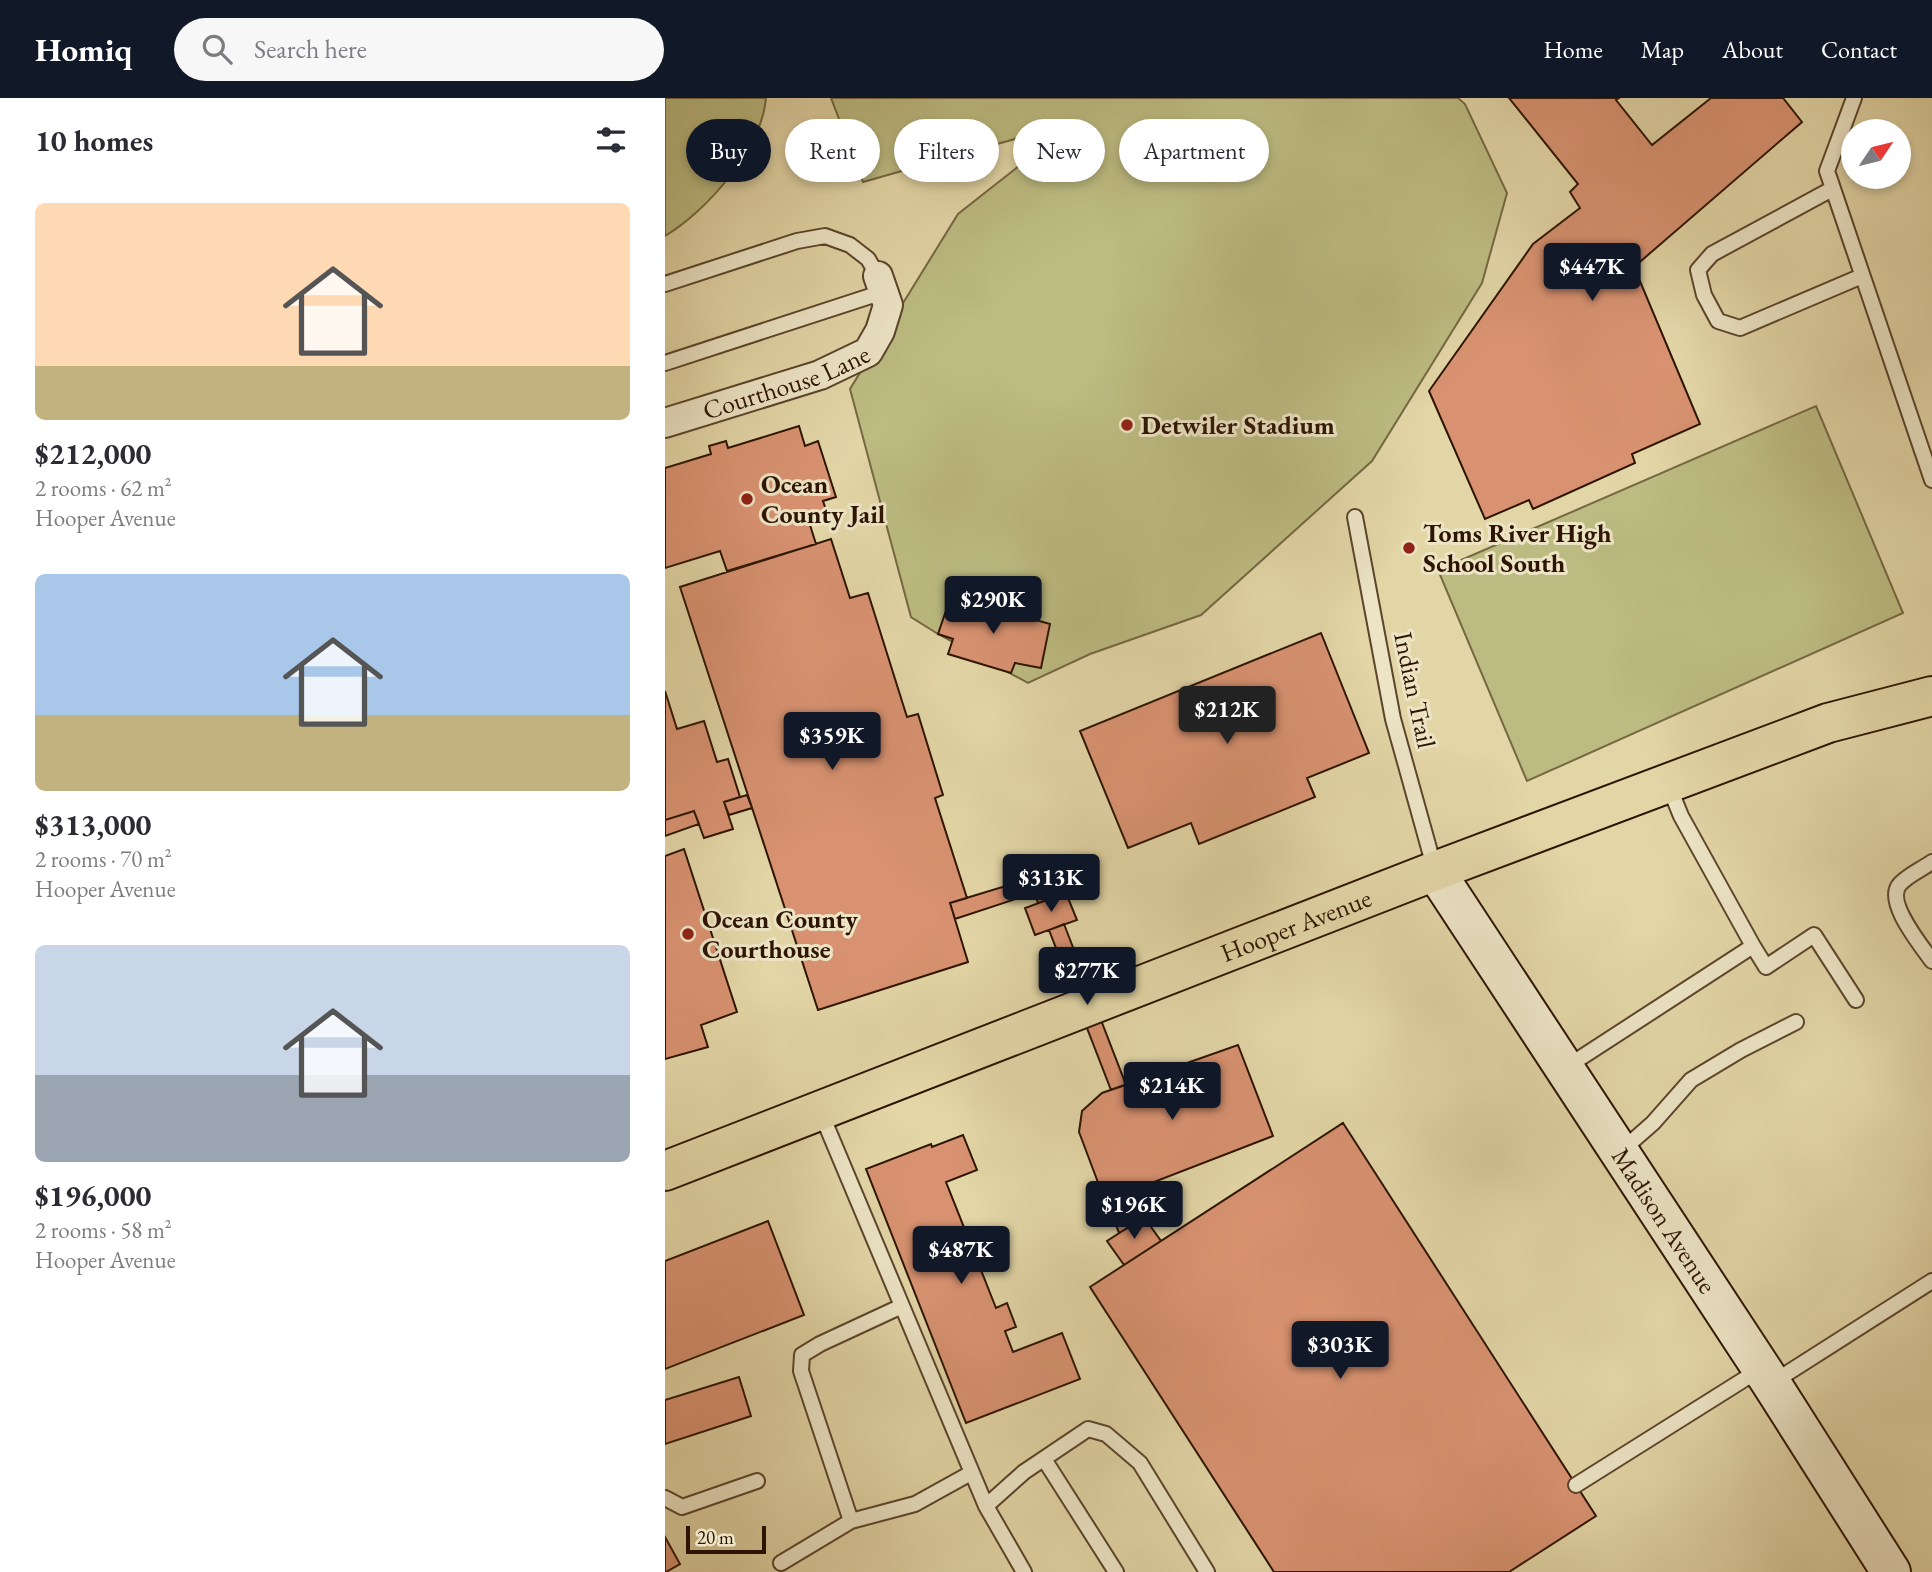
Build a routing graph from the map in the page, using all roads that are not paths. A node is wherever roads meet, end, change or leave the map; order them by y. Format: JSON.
{"nodes":[{"id":1,"x":1854,"y":98,"type":"edge"},
{"id":2,"x":1832,"y":189,"type":"junction"},
{"id":3,"x":1862,"y":276,"type":"junction"},
{"id":4,"x":665,"y":284,"type":"edge"},
{"id":5,"x":881,"y":284,"type":"junction"},
{"id":6,"x":665,"y":363,"type":"edge"},
{"id":7,"x":665,"y":423,"type":"edge"},
{"id":8,"x":1932,"y":480,"type":"edge"},
{"id":9,"x":1355,"y":517,"type":"dead end"},
{"id":10,"x":1932,"y":695,"type":"edge"},
{"id":11,"x":1668,"y":784,"type":"junction"},
{"id":12,"x":1932,"y":862,"type":"edge"},
{"id":13,"x":1435,"y":871,"type":"junction"},
{"id":14,"x":1753,"y":946,"type":"junction"},
{"id":15,"x":1932,"y":961,"type":"edge"},
{"id":16,"x":1856,"y":1000,"type":"dead end"},
{"id":17,"x":1795,"y":1022,"type":"dead end"},
{"id":18,"x":1564,"y":1069,"type":"junction"},
{"id":19,"x":821,"y":1111,"type":"junction"},
{"id":20,"x":1619,"y":1153,"type":"junction"},
{"id":21,"x":665,"y":1171,"type":"edge"},
{"id":22,"x":1932,"y":1281,"type":"edge"},
{"id":23,"x":902,"y":1306,"type":"junction"},
{"id":24,"x":1766,"y":1376,"type":"junction"},
{"id":25,"x":1044,"y":1458,"type":"junction"},
{"id":26,"x":971,"y":1473,"type":"junction"},
{"id":27,"x":757,"y":1481,"type":"dead end"},
{"id":28,"x":1576,"y":1485,"type":"dead end"},
{"id":29,"x":665,"y":1498,"type":"edge"},
{"id":30,"x":986,"y":1506,"type":"junction"},
{"id":31,"x":851,"y":1521,"type":"junction"},
{"id":32,"x":781,"y":1563,"type":"dead end"},
{"id":33,"x":1024,"y":1572,"type":"edge"},
{"id":34,"x":1116,"y":1572,"type":"edge"},
{"id":35,"x":1207,"y":1572,"type":"edge"},
{"id":36,"x":1891,"y":1572,"type":"edge"}],
"edges":[{"from":1,"to":2,"type":"lane"},
{"from":2,"to":3,"type":"lane"},
{"from":2,"to":3,"type":"lane"},
{"from":3,"to":8,"type":"lane"},
{"from":4,"to":5,"type":"lane"},
{"from":5,"to":6,"type":"lane"},
{"from":5,"to":7,"type":"street","name":"Courthouse Lane"},
{"from":9,"to":13,"type":"lane","name":"Indian Trail"},
{"from":10,"to":11,"type":"main road","name":"Hooper Avenue"},
{"from":11,"to":13,"type":"main road","name":"Hooper Avenue"},
{"from":11,"to":14,"type":"lane"},
{"from":12,"to":15,"type":"lane"},
{"from":13,"to":18,"type":"street","name":"Madison Avenue"},
{"from":13,"to":19,"type":"main road","name":"Hooper Avenue"},
{"from":14,"to":16,"type":"lane"},
{"from":14,"to":18,"type":"lane"},
{"from":17,"to":20,"type":"lane"},
{"from":18,"to":20,"type":"street","name":"Madison Avenue"},
{"from":19,"to":21,"type":"main road","name":"Hooper Avenue"},
{"from":19,"to":23,"type":"lane"},
{"from":20,"to":24,"type":"street","name":"Madison Avenue"},
{"from":22,"to":24,"type":"lane"},
{"from":23,"to":26,"type":"lane"},
{"from":23,"to":31,"type":"lane"},
{"from":24,"to":28,"type":"lane"},
{"from":24,"to":36,"type":"street","name":"Madison Avenue"},
{"from":25,"to":30,"type":"lane"},
{"from":25,"to":34,"type":"lane"},
{"from":25,"to":35,"type":"lane"},
{"from":26,"to":30,"type":"lane"},
{"from":26,"to":31,"type":"lane"},
{"from":27,"to":29,"type":"lane"},
{"from":30,"to":33,"type":"lane"},
{"from":31,"to":32,"type":"lane"}]}
